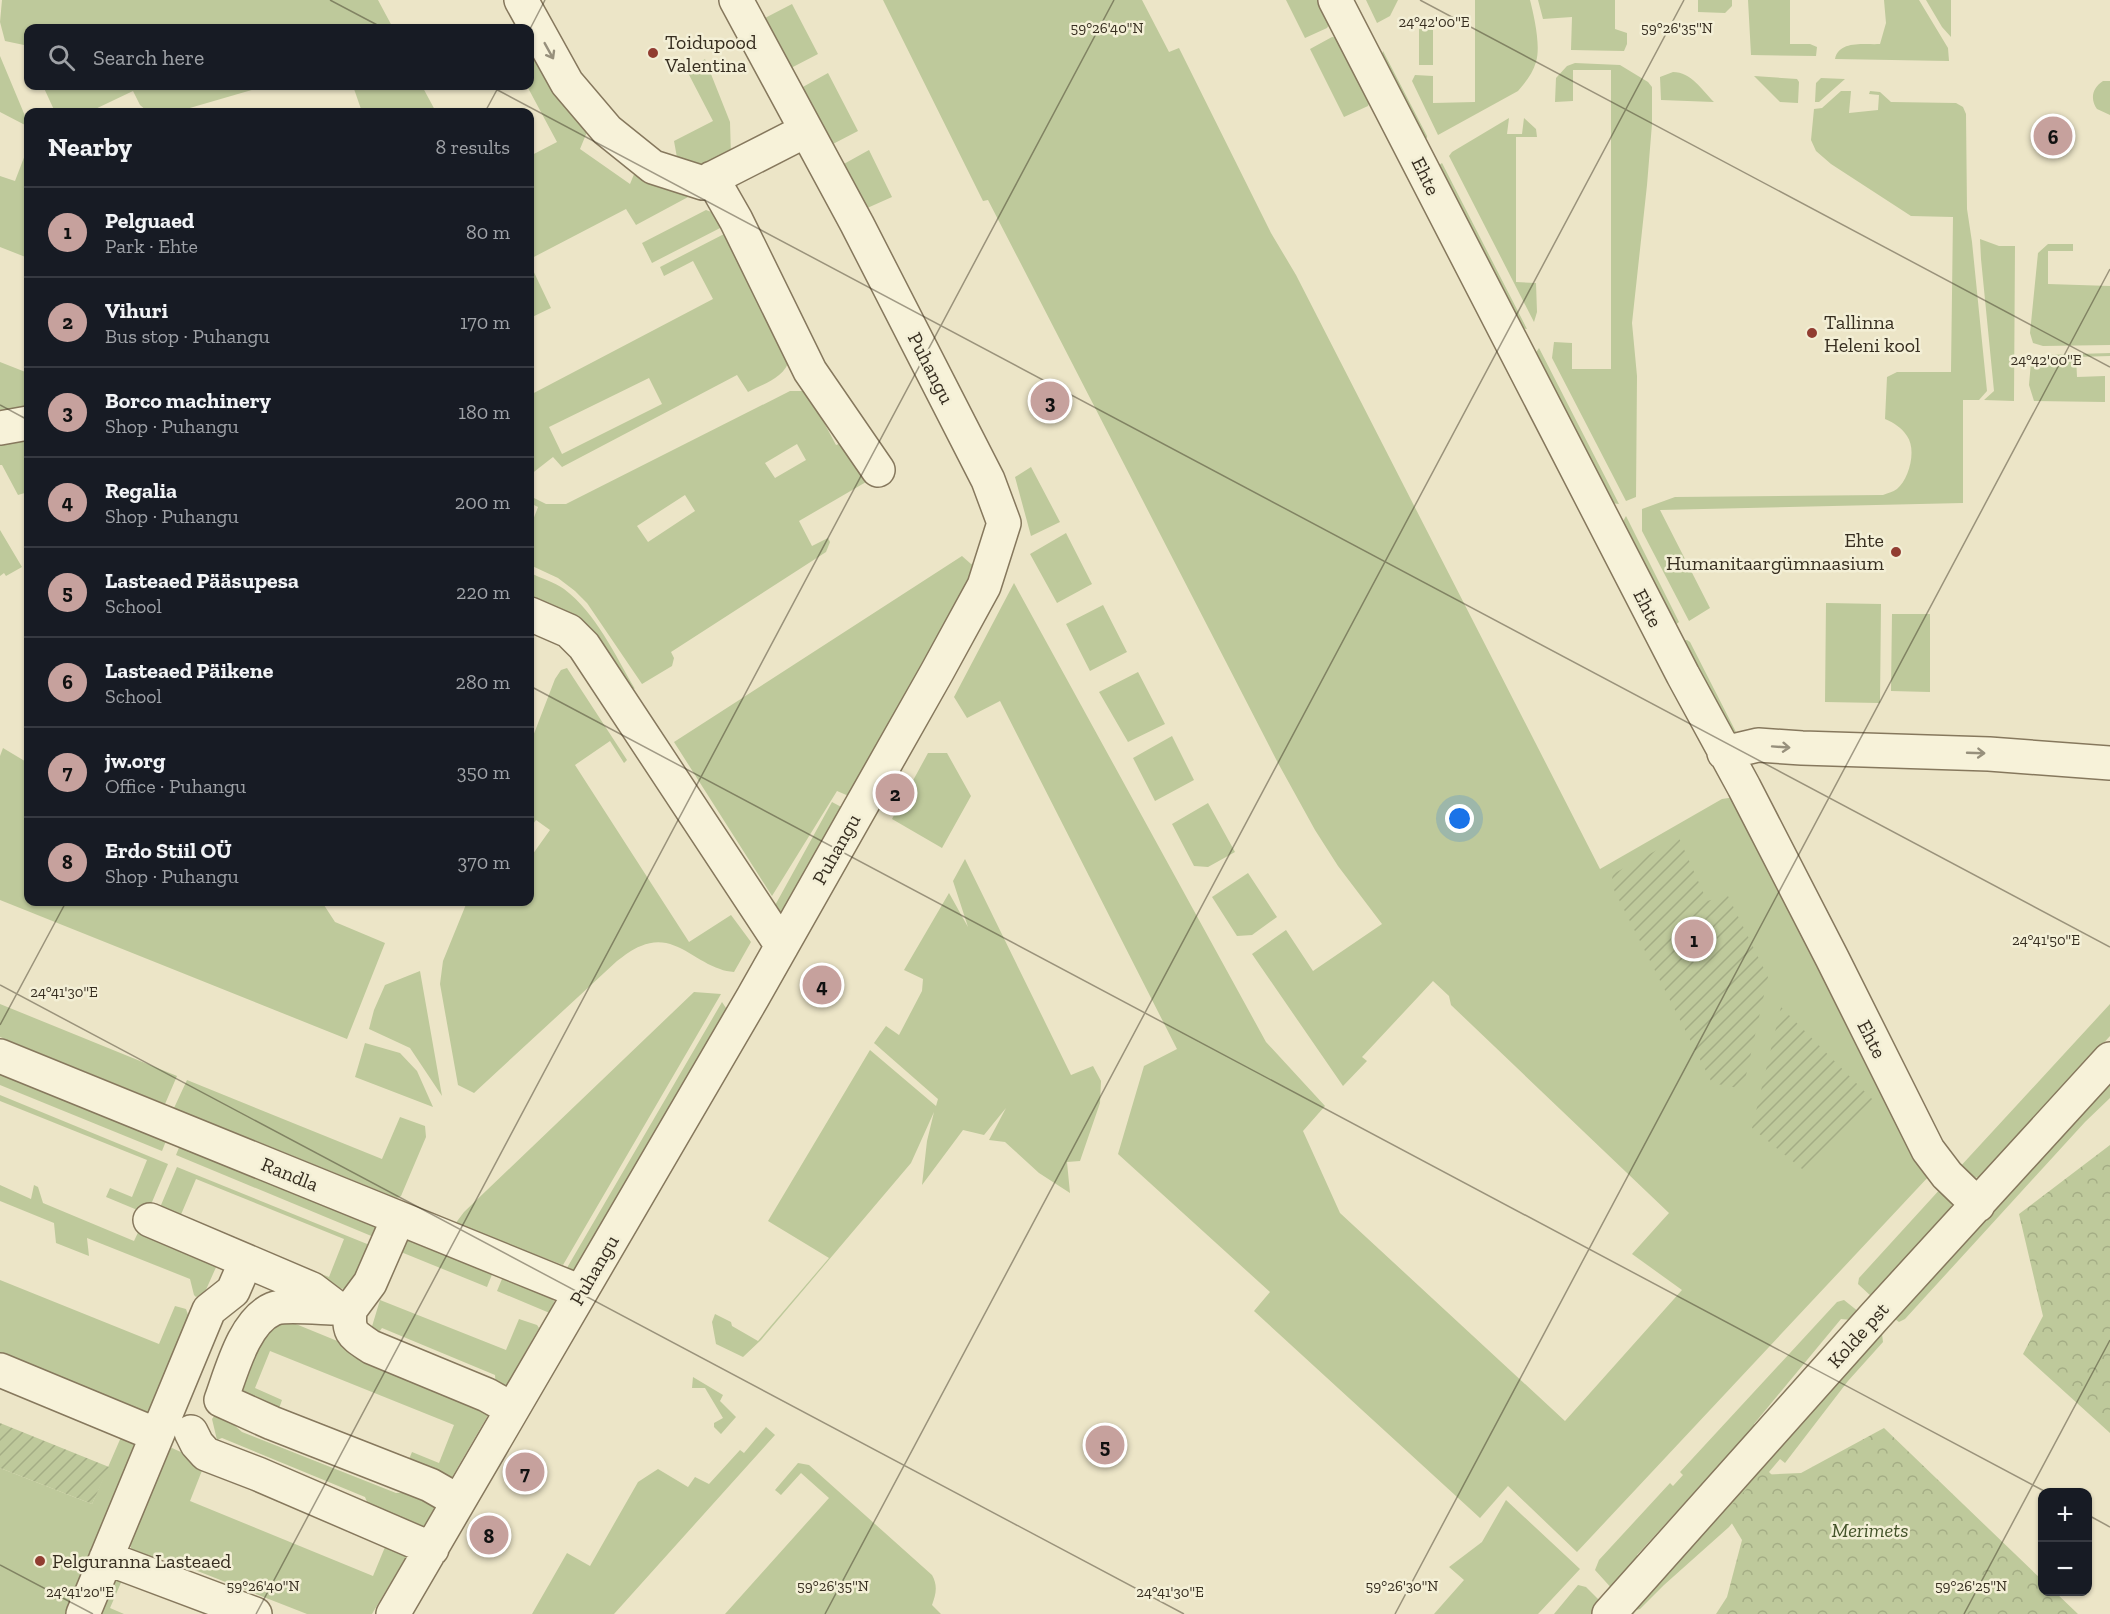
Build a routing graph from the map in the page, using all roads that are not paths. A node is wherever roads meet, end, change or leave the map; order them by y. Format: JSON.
{"nodes":[{"id":1,"x":521,"y":0,"type":"edge"},
{"id":2,"x":736,"y":0,"type":"edge"},
{"id":3,"x":1335,"y":0,"type":"edge"},
{"id":4,"x":806,"y":131,"type":"junction"},
{"id":5,"x":712,"y":178,"type":"junction"},
{"id":6,"x":24,"y":424,"type":"edge"},
{"id":7,"x":0,"y":428,"type":"edge"},
{"id":8,"x":878,"y":470,"type":"dead end"},
{"id":9,"x":534,"y":616,"type":"edge"},
{"id":10,"x":1724,"y":753,"type":"junction"},
{"id":11,"x":2110,"y":763,"type":"edge"},
{"id":12,"x":782,"y":946,"type":"junction"},
{"id":13,"x":0,"y":1056,"type":"edge"},
{"id":14,"x":2110,"y":1059,"type":"edge"},
{"id":15,"x":1978,"y":1204,"type":"junction"},
{"id":16,"x":398,"y":1219,"type":"junction"},
{"id":17,"x":150,"y":1220,"type":"dead end"},
{"id":18,"x":246,"y":1261,"type":"junction"},
{"id":19,"x":581,"y":1292,"type":"junction"},
{"id":20,"x":344,"y":1309,"type":"junction"},
{"id":21,"x":0,"y":1371,"type":"edge"},
{"id":22,"x":512,"y":1409,"type":"junction"},
{"id":23,"x":191,"y":1432,"type":"dead end"},
{"id":24,"x":157,"y":1435,"type":"junction"},
{"id":25,"x":458,"y":1501,"type":"junction"},
{"id":26,"x":432,"y":1549,"type":"junction"},
{"id":27,"x":106,"y":1558,"type":"junction"},
{"id":28,"x":83,"y":1614,"type":"edge"},
{"id":29,"x":255,"y":1614,"type":"edge"},
{"id":30,"x":393,"y":1614,"type":"edge"},
{"id":31,"x":1609,"y":1614,"type":"edge"}],
"edges":[{"from":1,"to":5,"type":"street","one_way":true},
{"from":2,"to":4,"type":"street","name":"Puhangu"},
{"from":3,"to":10,"type":"street","name":"Ehte"},
{"from":4,"to":5,"type":"street"},
{"from":4,"to":12,"type":"street","name":"Puhangu"},
{"from":5,"to":8,"type":"street"},
{"from":6,"to":7,"type":"street"},
{"from":9,"to":12,"type":"street"},
{"from":10,"to":11,"type":"street","one_way":true},
{"from":10,"to":15,"type":"street","name":"Ehte"},
{"from":12,"to":19,"type":"street","name":"Puhangu"},
{"from":13,"to":16,"type":"street","name":"Randla"},
{"from":14,"to":15,"type":"street","name":"Kolde pst"},
{"from":15,"to":31,"type":"street","name":"Kolde pst"},
{"from":16,"to":19,"type":"street","name":"Randla"},
{"from":16,"to":20,"type":"street"},
{"from":17,"to":18,"type":"street"},
{"from":18,"to":20,"type":"street"},
{"from":18,"to":24,"type":"street"},
{"from":19,"to":22,"type":"street","name":"Puhangu"},
{"from":20,"to":22,"type":"street"},
{"from":20,"to":25,"type":"street"},
{"from":21,"to":24,"type":"street"},
{"from":22,"to":25,"type":"street","name":"Puhangu"},
{"from":23,"to":26,"type":"street"},
{"from":24,"to":27,"type":"street"},
{"from":25,"to":26,"type":"street","name":"Puhangu"},
{"from":26,"to":30,"type":"street","name":"Puhangu"},
{"from":27,"to":28,"type":"street"},
{"from":27,"to":29,"type":"street"}]}
